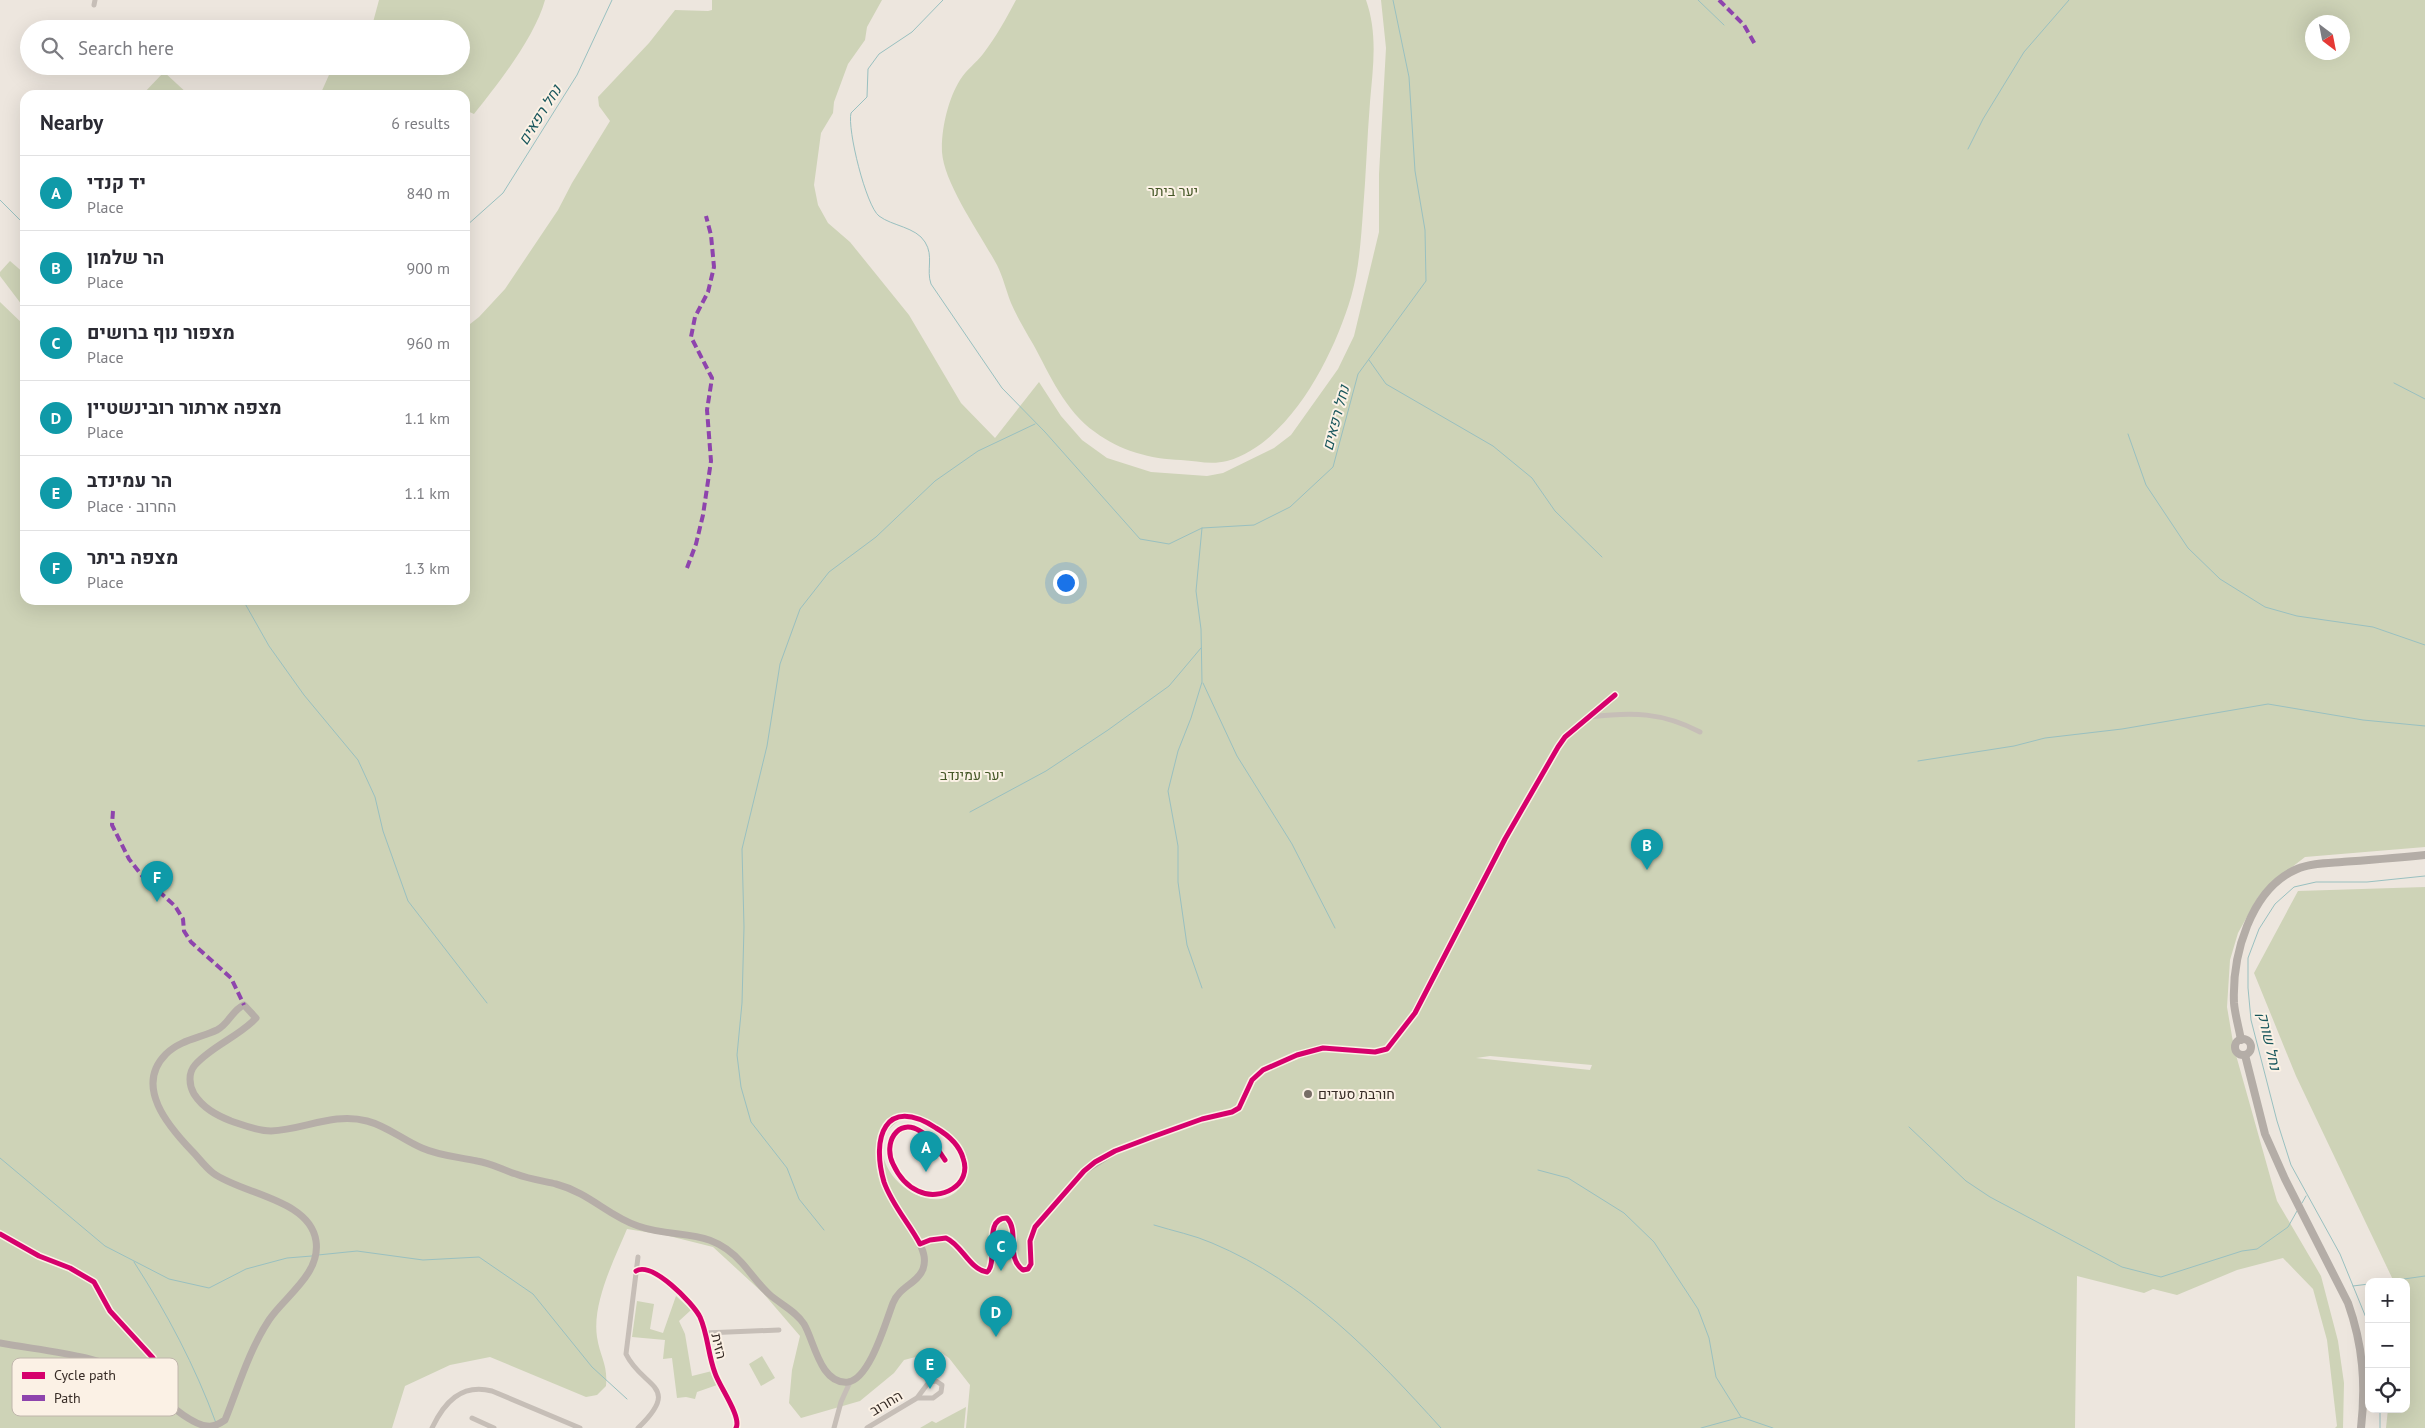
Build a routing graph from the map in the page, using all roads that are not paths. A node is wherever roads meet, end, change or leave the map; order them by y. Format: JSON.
{"nodes":[{"id":1,"x":1615,"y":695,"type":"dead end"},
{"id":2,"x":1589,"y":718,"type":"junction"},
{"id":3,"x":1700,"y":732,"type":"dead end"},
{"id":4,"x":2425,"y":855,"type":"edge"},
{"id":5,"x":1232,"y":1112,"type":"joint"},
{"id":6,"x":945,"y":1160,"type":"dead end"},
{"id":7,"x":0,"y":1234,"type":"edge"},
{"id":8,"x":920,"y":1244,"type":"junction"},
{"id":9,"x":638,"y":1256,"type":"dead end"},
{"id":10,"x":636,"y":1271,"type":"junction"},
{"id":11,"x":779,"y":1330,"type":"dead end"},
{"id":12,"x":705,"y":1333,"type":"junction"},
{"id":13,"x":0,"y":1343,"type":"edge"},
{"id":14,"x":76,"y":1358,"type":"edge"},
{"id":15,"x":153,"y":1358,"type":"edge"},
{"id":16,"x":850,"y":1382,"type":"junction"},
{"id":17,"x":917,"y":1398,"type":"junction"},
{"id":18,"x":178,"y":1409,"type":"edge"},
{"id":19,"x":472,"y":1418,"type":"dead end"},
{"id":20,"x":432,"y":1428,"type":"edge"},
{"id":21,"x":494,"y":1428,"type":"edge"},
{"id":22,"x":580,"y":1428,"type":"edge"},
{"id":23,"x":638,"y":1428,"type":"edge"},
{"id":24,"x":736,"y":1428,"type":"edge"},
{"id":25,"x":834,"y":1428,"type":"edge"},
{"id":26,"x":867,"y":1428,"type":"edge"},
{"id":27,"x":2361,"y":1428,"type":"edge"}],
"edges":[{"from":1,"to":2,"type":"street"},
{"from":2,"to":3,"type":"street"},
{"from":2,"to":5,"type":"street"},
{"from":4,"to":27,"type":"main road"},
{"from":5,"to":8,"type":"main road"},
{"from":6,"to":8,"type":"street"},
{"from":7,"to":15,"type":"street"},
{"from":8,"to":16,"type":"main road"},
{"from":9,"to":10,"type":"street"},
{"from":10,"to":12,"type":"street","name":"הזית"},
{"from":10,"to":23,"type":"street"},
{"from":11,"to":12,"type":"street"},
{"from":12,"to":24,"type":"street","name":"הזית"},
{"from":13,"to":14,"type":"main road"},
{"from":16,"to":18,"type":"main road"},
{"from":16,"to":25,"type":"street"},
{"from":17,"to":17,"type":"street","name":"החרוב"},
{"from":17,"to":26,"type":"street","name":"החרוב"},
{"from":19,"to":21,"type":"street"},
{"from":20,"to":22,"type":"street"}]}
